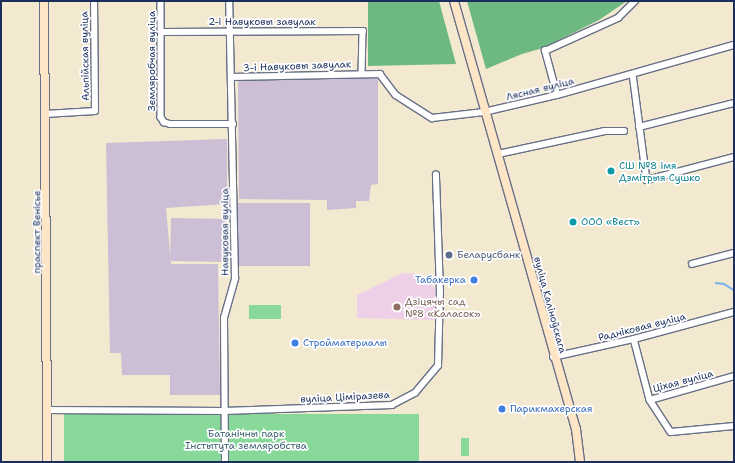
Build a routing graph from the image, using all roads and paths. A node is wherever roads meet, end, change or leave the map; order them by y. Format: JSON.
{"nodes":[{"id":1,"x":44,"y":1,"type":"edge"},
{"id":2,"x":94,"y":1,"type":"edge"},
{"id":3,"x":160,"y":1,"type":"edge"},
{"id":4,"x":229,"y":1,"type":"edge"},
{"id":5,"x":454,"y":1,"type":"edge"},
{"id":6,"x":635,"y":1,"type":"edge"},
{"id":7,"x":230,"y":31,"type":"junction"},
{"id":8,"x":162,"y":32,"type":"junction"},
{"id":9,"x":734,"y":45,"type":"edge"},
{"id":10,"x":362,"y":74,"type":"junction"},
{"id":11,"x":633,"y":74,"type":"junction"},
{"id":12,"x":232,"y":77,"type":"junction"},
{"id":13,"x":557,"y":95,"type":"junction"},
{"id":14,"x":734,"y":103,"type":"edge"},
{"id":15,"x":484,"y":112,"type":"junction"},
{"id":16,"x":45,"y":114,"type":"junction"},
{"id":17,"x":233,"y":124,"type":"junction"},
{"id":18,"x":639,"y":127,"type":"junction"},
{"id":19,"x":624,"y":131,"type":"dead end"},
{"id":20,"x":498,"y":154,"type":"junction"},
{"id":21,"x":734,"y":156,"type":"edge"},
{"id":22,"x":436,"y":175,"type":"dead end"},
{"id":23,"x":734,"y":253,"type":"edge"},
{"id":24,"x":692,"y":264,"type":"dead end"},
{"id":25,"x":734,"y":312,"type":"edge"},
{"id":26,"x":634,"y":339,"type":"junction"},
{"id":27,"x":554,"y":357,"type":"junction"},
{"id":28,"x":734,"y":376,"type":"edge"},
{"id":29,"x":650,"y":400,"type":"junction"},
{"id":30,"x":46,"y":410,"type":"junction"},
{"id":31,"x":224,"y":411,"type":"junction"},
{"id":32,"x":734,"y":426,"type":"edge"},
{"id":33,"x":47,"y":462,"type":"edge"},
{"id":34,"x":225,"y":462,"type":"edge"},
{"id":35,"x":580,"y":462,"type":"edge"}],
"edges":[{"from":1,"to":16,"type":"street","name":"праспект Венісье"},
{"from":2,"to":16,"type":"street","name":"Альпійская вуліца"},
{"from":3,"to":8,"type":"street","name":"Земляробчая вуліца"},
{"from":4,"to":7,"type":"street","name":"Навуковая вуліца"},
{"from":5,"to":15,"type":"street","name":"вуліца Каліноўскага"},
{"from":6,"to":13,"type":"street"},
{"from":7,"to":8,"type":"street","name":"2-і Навуковы завулак"},
{"from":7,"to":10,"type":"street","name":"2-і Навуковы завулак"},
{"from":7,"to":12,"type":"street","name":"Навуковая вуліца"},
{"from":8,"to":17,"type":"street","name":"Земляробчая вуліца"},
{"from":9,"to":11,"type":"street","name":"Лясная вуліца"},
{"from":10,"to":12,"type":"street","name":"3-і Навуковы завулак"},
{"from":10,"to":15,"type":"street","name":"Лясная вуліца"},
{"from":11,"to":13,"type":"street","name":"Лясная вуліца"},
{"from":11,"to":18,"type":"street"},
{"from":12,"to":17,"type":"street","name":"Навуковая вуліца"},
{"from":13,"to":15,"type":"street","name":"Лясная вуліца"},
{"from":14,"to":18,"type":"street"},
{"from":15,"to":20,"type":"street","name":"вуліца Каліноўскага"},
{"from":16,"to":30,"type":"street","name":"праспект Венісье"},
{"from":17,"to":31,"type":"street","name":"Навуковая вуліца"},
{"from":18,"to":21,"type":"street"},
{"from":19,"to":20,"type":"street"},
{"from":20,"to":27,"type":"street","name":"вуліца Каліноўскага"},
{"from":22,"to":31,"type":"street","name":"вуліца Ціміразева"},
{"from":23,"to":24,"type":"street"},
{"from":25,"to":26,"type":"street","name":"Радніковая вуліца"},
{"from":26,"to":27,"type":"street","name":"Радніковая вуліца"},
{"from":26,"to":29,"type":"street","name":"Ціхая вуліца"},
{"from":27,"to":35,"type":"street","name":"вуліца Каліноўскага"},
{"from":28,"to":29,"type":"street","name":"Ціхая вуліца"},
{"from":29,"to":32,"type":"street"},
{"from":30,"to":31,"type":"street","name":"вуліца Ціміразева"},
{"from":30,"to":33,"type":"street","name":"праспект Венісье"},
{"from":31,"to":34,"type":"street","name":"Навуковая вуліца"}]}
